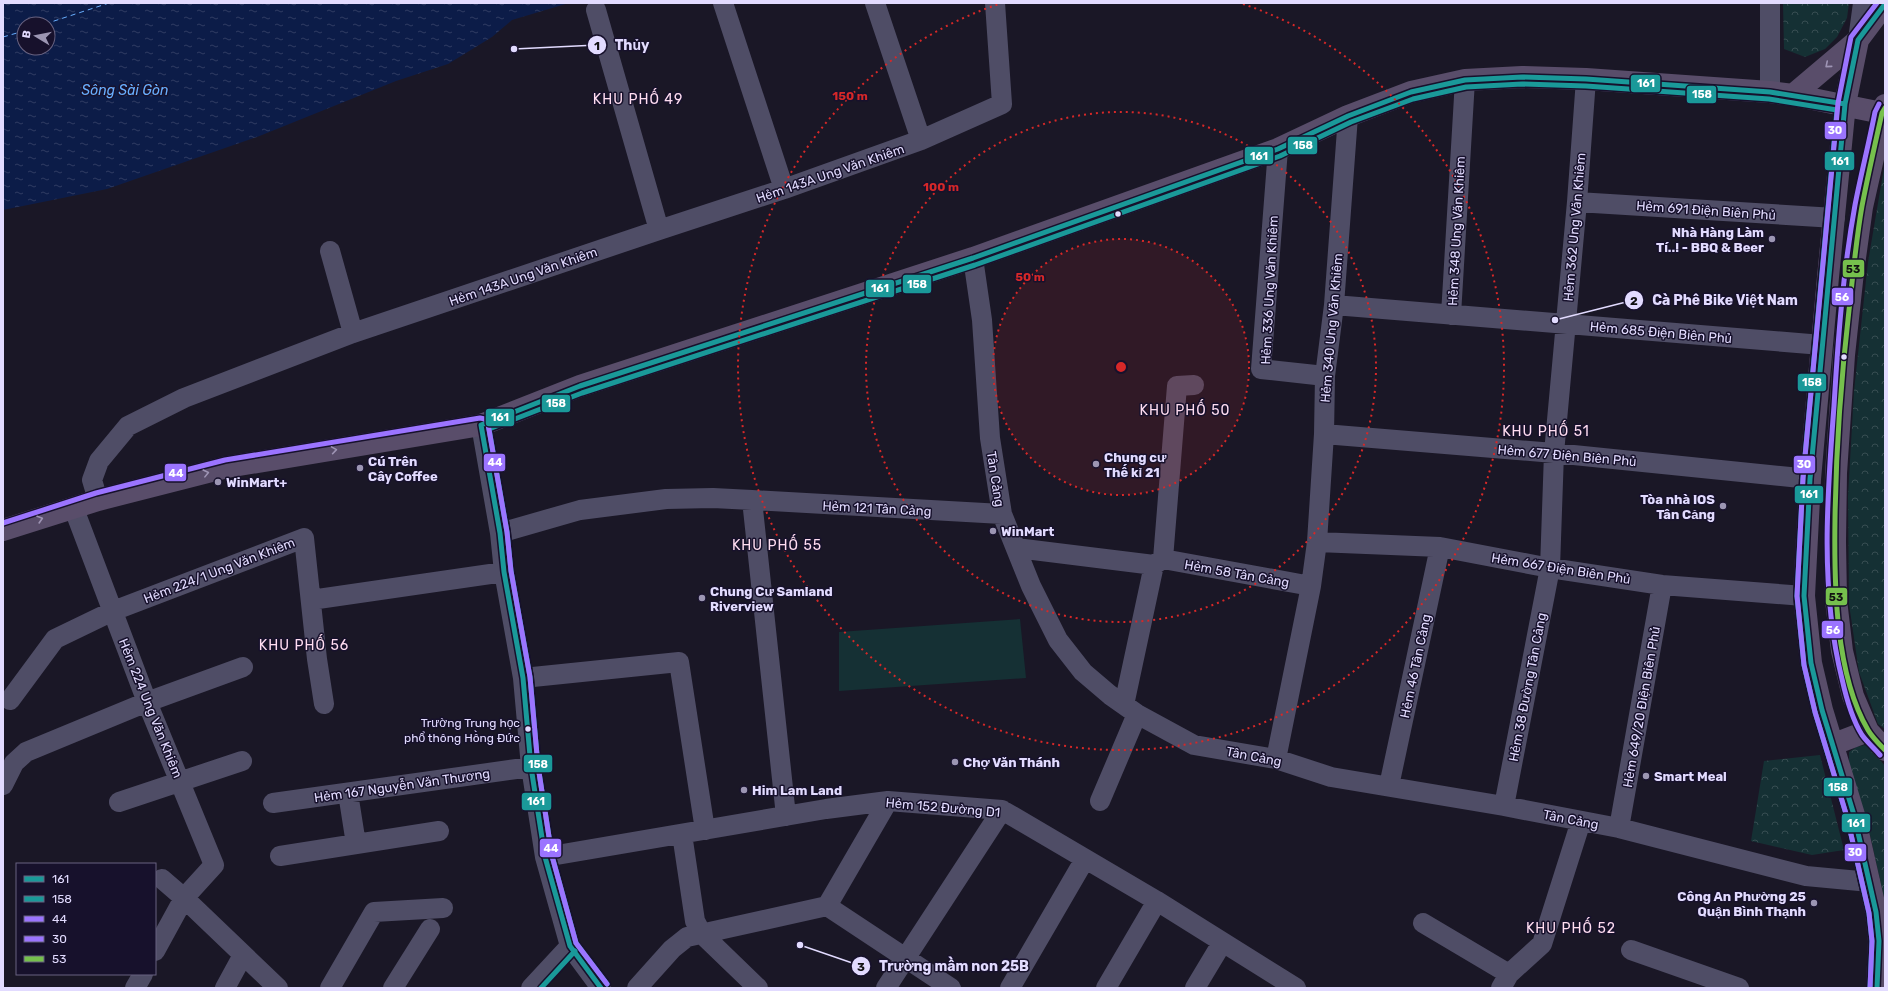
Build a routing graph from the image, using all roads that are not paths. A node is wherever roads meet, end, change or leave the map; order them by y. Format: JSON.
{"nodes":[{"id":1,"x":723,"y":3,"type":"edge"},
{"id":2,"x":875,"y":3,"type":"edge"},
{"id":3,"x":996,"y":3,"type":"edge"},
{"id":4,"x":1770,"y":3,"type":"edge"},
{"id":5,"x":1863,"y":3,"type":"edge"},
{"id":6,"x":1885,"y":4,"type":"edge"},
{"id":7,"x":596,"y":10,"type":"dead end"},
{"id":8,"x":1858,"y":40,"type":"junction"},
{"id":9,"x":1586,"y":79,"type":"junction"},
{"id":10,"x":1465,"y":80,"type":"junction"},
{"id":11,"x":1770,"y":92,"type":"junction"},
{"id":12,"x":1793,"y":95,"type":"junction"},
{"id":13,"x":1845,"y":104,"type":"junction"},
{"id":14,"x":1884,"y":109,"type":"edge"},
{"id":15,"x":1348,"y":116,"type":"junction"},
{"id":16,"x":922,"y":140,"type":"junction"},
{"id":17,"x":1278,"y":149,"type":"junction"},
{"id":18,"x":784,"y":190,"type":"junction"},
{"id":19,"x":1577,"y":202,"type":"junction"},
{"id":20,"x":1835,"y":218,"type":"junction"},
{"id":21,"x":659,"y":230,"type":"junction"},
{"id":22,"x":330,"y":251,"type":"dead end"},
{"id":23,"x":973,"y":258,"type":"junction"},
{"id":24,"x":1334,"y":305,"type":"junction"},
{"id":25,"x":1451,"y":315,"type":"junction"},
{"id":26,"x":1565,"y":324,"type":"junction"},
{"id":27,"x":353,"y":333,"type":"junction"},
{"id":28,"x":1822,"y":345,"type":"junction"},
{"id":29,"x":1325,"y":376,"type":"junction"},
{"id":30,"x":1194,"y":385,"type":"dead end"},
{"id":31,"x":481,"y":425,"type":"junction"},
{"id":32,"x":1324,"y":434,"type":"junction"},
{"id":33,"x":1554,"y":453,"type":"junction"},
{"id":34,"x":1810,"y":479,"type":"junction"},
{"id":35,"x":98,"y":500,"type":"junction"},
{"id":36,"x":752,"y":500,"type":"junction"},
{"id":37,"x":74,"y":509,"type":"junction"},
{"id":38,"x":1002,"y":514,"type":"junction"},
{"id":39,"x":3,"y":530,"type":"edge"},
{"id":40,"x":500,"y":533,"type":"junction"},
{"id":41,"x":1317,"y":542,"type":"junction"},
{"id":42,"x":1440,"y":547,"type":"junction"},
{"id":43,"x":1016,"y":548,"type":"junction"},
{"id":44,"x":1158,"y":562,"type":"junction"},
{"id":45,"x":1550,"y":568,"type":"junction"},
{"id":46,"x":504,"y":572,"type":"junction"},
{"id":47,"x":1662,"y":585,"type":"junction"},
{"id":48,"x":1311,"y":586,"type":"junction"},
{"id":49,"x":1804,"y":596,"type":"junction"},
{"id":50,"x":311,"y":600,"type":"junction"},
{"id":51,"x":113,"y":611,"type":"junction"},
{"id":52,"x":243,"y":667,"type":"dead end"},
{"id":53,"x":523,"y":678,"type":"junction"},
{"id":54,"x":10,"y":700,"type":"dead end"},
{"id":55,"x":147,"y":702,"type":"junction"},
{"id":56,"x":324,"y":704,"type":"dead end"},
{"id":57,"x":1130,"y":709,"type":"junction"},
{"id":58,"x":1868,"y":731,"type":"junction"},
{"id":59,"x":1834,"y":744,"type":"junction"},
{"id":60,"x":1885,"y":750,"type":"edge"},
{"id":61,"x":1276,"y":759,"type":"junction"},
{"id":62,"x":242,"y":761,"type":"dead end"},
{"id":63,"x":531,"y":767,"type":"junction"},
{"id":64,"x":180,"y":782,"type":"junction"},
{"id":65,"x":3,"y":785,"type":"edge"},
{"id":66,"x":1389,"y":786,"type":"junction"},
{"id":67,"x":348,"y":793,"type":"junction"},
{"id":68,"x":888,"y":801,"type":"junction"},
{"id":69,"x":1100,"y":801,"type":"dead end"},
{"id":70,"x":119,"y":802,"type":"dead end"},
{"id":71,"x":273,"y":803,"type":"dead end"},
{"id":72,"x":1504,"y":806,"type":"junction"},
{"id":73,"x":1002,"y":810,"type":"junction"},
{"id":74,"x":786,"y":816,"type":"junction"},
{"id":75,"x":1580,"y":821,"type":"junction"},
{"id":76,"x":1619,"y":828,"type":"junction"},
{"id":77,"x":705,"y":830,"type":"junction"},
{"id":78,"x":439,"y":831,"type":"dead end"},
{"id":79,"x":682,"y":834,"type":"junction"},
{"id":80,"x":356,"y":844,"type":"junction"},
{"id":81,"x":280,"y":856,"type":"dead end"},
{"id":82,"x":545,"y":857,"type":"junction"},
{"id":83,"x":1085,"y":858,"type":"junction"},
{"id":84,"x":162,"y":879,"type":"dead end"},
{"id":85,"x":1870,"y":882,"type":"junction"},
{"id":86,"x":184,"y":898,"type":"junction"},
{"id":87,"x":1157,"y":901,"type":"junction"},
{"id":88,"x":827,"y":906,"type":"junction"},
{"id":89,"x":443,"y":908,"type":"dead end"},
{"id":90,"x":1423,"y":923,"type":"dead end"},
{"id":91,"x":430,"y":929,"type":"dead end"},
{"id":92,"x":702,"y":934,"type":"junction"},
{"id":93,"x":1222,"y":943,"type":"junction"},
{"id":94,"x":570,"y":946,"type":"junction"},
{"id":95,"x":156,"y":949,"type":"edge"},
{"id":96,"x":1631,"y":950,"type":"dead end"},
{"id":97,"x":244,"y":955,"type":"junction"},
{"id":98,"x":905,"y":956,"type":"junction"},
{"id":99,"x":142,"y":975,"type":"edge"},
{"id":100,"x":1505,"y":981,"type":"edge"},
{"id":101,"x":135,"y":988,"type":"edge"},
{"id":102,"x":225,"y":988,"type":"edge"},
{"id":103,"x":278,"y":988,"type":"edge"},
{"id":104,"x":330,"y":988,"type":"edge"},
{"id":105,"x":393,"y":988,"type":"edge"},
{"id":106,"x":531,"y":988,"type":"edge"},
{"id":107,"x":601,"y":988,"type":"edge"},
{"id":108,"x":637,"y":988,"type":"edge"},
{"id":109,"x":758,"y":988,"type":"edge"},
{"id":110,"x":886,"y":988,"type":"edge"},
{"id":111,"x":951,"y":988,"type":"edge"},
{"id":112,"x":1010,"y":988,"type":"edge"},
{"id":113,"x":1106,"y":988,"type":"edge"},
{"id":114,"x":1196,"y":988,"type":"edge"},
{"id":115,"x":1296,"y":988,"type":"edge"},
{"id":116,"x":1739,"y":988,"type":"edge"},
{"id":117,"x":1877,"y":988,"type":"edge"}],
"edges":[{"from":1,"to":18,"type":"street"},
{"from":2,"to":16,"type":"street"},
{"from":3,"to":16,"type":"street","name":"Hẻm 143A Ung Văn Khiêm"},
{"from":4,"to":11,"type":"street"},
{"from":5,"to":8,"type":"street"},
{"from":6,"to":8,"type":"main road"},
{"from":7,"to":21,"type":"street"},
{"from":8,"to":12,"type":"main road","one_way":true},
{"from":8,"to":13,"type":"main road"},
{"from":9,"to":10,"type":"main road"},
{"from":9,"to":11,"type":"main road"},
{"from":9,"to":19,"type":"street","name":"Hẻm 362 Ung Văn Khiêm"},
{"from":10,"to":15,"type":"main road"},
{"from":10,"to":25,"type":"street","name":"Hẻm 348 Ung Văn Khiêm"},
{"from":11,"to":12,"type":"main road"},
{"from":12,"to":13,"type":"main road"},
{"from":13,"to":14,"type":"main road"},
{"from":13,"to":20,"type":"main road"},
{"from":14,"to":58,"type":"main road"},
{"from":15,"to":17,"type":"main road"},
{"from":15,"to":24,"type":"street","name":"Hẻm 340 Ung Văn Khiêm"},
{"from":16,"to":18,"type":"street","name":"Hẻm 143A Ung Văn Khiêm"},
{"from":17,"to":23,"type":"main road"},
{"from":17,"to":29,"type":"street","name":"Hẻm 336 Ung Văn Khiêm"},
{"from":18,"to":21,"type":"street","name":"Hẻm 143A Ung Văn Khiêm"},
{"from":19,"to":20,"type":"street","name":"Hẻm 691 Điện Biên Phủ"},
{"from":19,"to":26,"type":"street","name":"Hẻm 362 Ung Văn Khiêm"},
{"from":20,"to":28,"type":"main road"},
{"from":21,"to":27,"type":"street","name":"Hẻm 143A Ung Văn Khiêm"},
{"from":22,"to":27,"type":"street"},
{"from":23,"to":31,"type":"main road"},
{"from":23,"to":38,"type":"street","name":"Tân Cảng"},
{"from":24,"to":25,"type":"street","name":"Hẻm 348 Ung Văn Khiêm"},
{"from":24,"to":29,"type":"street","name":"Hẻm 340 Ung Văn Khiêm"},
{"from":25,"to":26,"type":"street","name":"Hẻm 685 Điện Biên Phủ"},
{"from":26,"to":28,"type":"street","name":"Hẻm 685 Điện Biên Phủ"},
{"from":26,"to":33,"type":"street","name":"Hẻm 362 Ung Văn Khiêm"},
{"from":27,"to":35,"type":"street","name":"Hẻm 143A Ung Văn Khiêm"},
{"from":28,"to":34,"type":"main road"},
{"from":29,"to":32,"type":"street","name":"Hẻm 340 Ung Văn Khiêm"},
{"from":30,"to":44,"type":"street"},
{"from":35,"to":31,"type":"main road","one_way":true},
{"from":31,"to":40,"type":"street"},
{"from":32,"to":33,"type":"street","name":"Hẻm 677 Điện Biên Phủ"},
{"from":32,"to":41,"type":"street","name":"Hẻm 340 Ung Văn Khiêm"},
{"from":33,"to":34,"type":"street","name":"Hẻm 677 Điện Biên Phủ"},
{"from":33,"to":45,"type":"street","name":"Hẻm 362 Ung Văn Khiêm"},
{"from":34,"to":49,"type":"main road"},
{"from":35,"to":37,"type":"main road"},
{"from":36,"to":38,"type":"street","name":"Hẻm 121 Tân Cảng"},
{"from":36,"to":40,"type":"street","name":"Hẻm 121 Tân Cảng"},
{"from":36,"to":74,"type":"street"},
{"from":39,"to":37,"type":"main road","one_way":true},
{"from":37,"to":51,"type":"street","name":"Hẻm 224 Ung Văn Khiêm"},
{"from":38,"to":43,"type":"street","name":"Tân Cảng"},
{"from":40,"to":46,"type":"street"},
{"from":41,"to":42,"type":"street","name":"Hẻm 667 Điện Biên Phủ"},
{"from":41,"to":48,"type":"street","name":"Hẻm 340 Ung Văn Khiêm"},
{"from":42,"to":45,"type":"street","name":"Hẻm 667 Điện Biên Phủ"},
{"from":42,"to":66,"type":"street","name":"Hẻm 46 Tân Cảng"},
{"from":43,"to":44,"type":"street","name":"Hẻm 58 Tân Cảng"},
{"from":43,"to":57,"type":"street","name":"Tân Cảng"},
{"from":44,"to":48,"type":"street","name":"Hẻm 58 Tân Cảng"},
{"from":44,"to":57,"type":"street"},
{"from":45,"to":47,"type":"street","name":"Hẻm 667 Điện Biên Phủ"},
{"from":45,"to":72,"type":"street","name":"Hẻm 38 Đường Tân Cảng"},
{"from":46,"to":50,"type":"street"},
{"from":46,"to":53,"type":"street"},
{"from":47,"to":49,"type":"street","name":"Hẻm 667 Điện Biên Phủ"},
{"from":47,"to":76,"type":"street","name":"Hẻm 649/20 Điện Biên Phủ"},
{"from":48,"to":61,"type":"street","name":"Hẻm 340 Ung Văn Khiêm"},
{"from":49,"to":59,"type":"main road"},
{"from":50,"to":51,"type":"street","name":"Hẻm 224/1 Ung Văn Khiêm"},
{"from":50,"to":56,"type":"street","name":"Hẻm 224/1 Ung Văn Khiêm"},
{"from":51,"to":54,"type":"street"},
{"from":51,"to":55,"type":"street","name":"Hẻm 224 Ung Văn Khiêm"},
{"from":52,"to":55,"type":"street"},
{"from":53,"to":63,"type":"street"},
{"from":53,"to":77,"type":"street"},
{"from":55,"to":64,"type":"street","name":"Hẻm 224 Ung Văn Khiêm"},
{"from":55,"to":65,"type":"street"},
{"from":57,"to":61,"type":"street","name":"Tân Cảng"},
{"from":57,"to":69,"type":"street"},
{"from":58,"to":59,"type":"main road"},
{"from":58,"to":60,"type":"main road"},
{"from":59,"to":85,"type":"main road"},
{"from":61,"to":66,"type":"street","name":"Tân Cảng"},
{"from":62,"to":64,"type":"street"},
{"from":63,"to":67,"type":"street","name":"Hẻm 167 Nguyễn Văn Thương"},
{"from":63,"to":82,"type":"street"},
{"from":64,"to":70,"type":"street"},
{"from":64,"to":86,"type":"street","name":"Hẻm 224 Ung Văn Khiêm"},
{"from":66,"to":72,"type":"street","name":"Tân Cảng"},
{"from":67,"to":71,"type":"street","name":"Hẻm 167 Nguyễn Văn Thương"},
{"from":67,"to":80,"type":"street"},
{"from":68,"to":73,"type":"street","name":"Hẻm 152 Đường D1"},
{"from":68,"to":74,"type":"street","name":"Hẻm 152 Đường D1"},
{"from":68,"to":88,"type":"street"},
{"from":72,"to":75,"type":"street","name":"Tân Cảng"},
{"from":73,"to":83,"type":"street","name":"Hẻm 152 Đường D1"},
{"from":73,"to":98,"type":"street"},
{"from":74,"to":77,"type":"street","name":"Hẻm 152 Đường D1"},
{"from":75,"to":76,"type":"street","name":"Tân Cảng"},
{"from":75,"to":100,"type":"street"},
{"from":76,"to":85,"type":"street","name":"Tân Cảng"},
{"from":77,"to":79,"type":"street","name":"Hẻm 152 Đường D1"},
{"from":78,"to":80,"type":"street"},
{"from":79,"to":82,"type":"street","name":"Hẻm 152 Đường D1"},
{"from":79,"to":92,"type":"street"},
{"from":80,"to":81,"type":"street"},
{"from":82,"to":94,"type":"street"},
{"from":83,"to":87,"type":"street","name":"Hẻm 152 Đường D1"},
{"from":83,"to":112,"type":"street"},
{"from":84,"to":86,"type":"street"},
{"from":85,"to":117,"type":"main road"},
{"from":86,"to":95,"type":"street"},
{"from":86,"to":97,"type":"street"},
{"from":87,"to":93,"type":"street","name":"Hẻm 152 Đường D1"},
{"from":87,"to":113,"type":"street"},
{"from":88,"to":92,"type":"street"},
{"from":88,"to":98,"type":"street"},
{"from":89,"to":104,"type":"street"},
{"from":90,"to":100,"type":"street"},
{"from":91,"to":105,"type":"street"},
{"from":92,"to":108,"type":"street"},
{"from":92,"to":109,"type":"street"},
{"from":93,"to":114,"type":"street"},
{"from":93,"to":115,"type":"street","name":"Hẻm 152 Đường D1"},
{"from":94,"to":106,"type":"street"},
{"from":94,"to":107,"type":"street"},
{"from":96,"to":116,"type":"street"},
{"from":97,"to":102,"type":"street"},
{"from":97,"to":103,"type":"street"},
{"from":98,"to":110,"type":"street"},
{"from":98,"to":111,"type":"street"},
{"from":99,"to":101,"type":"street"}]}
